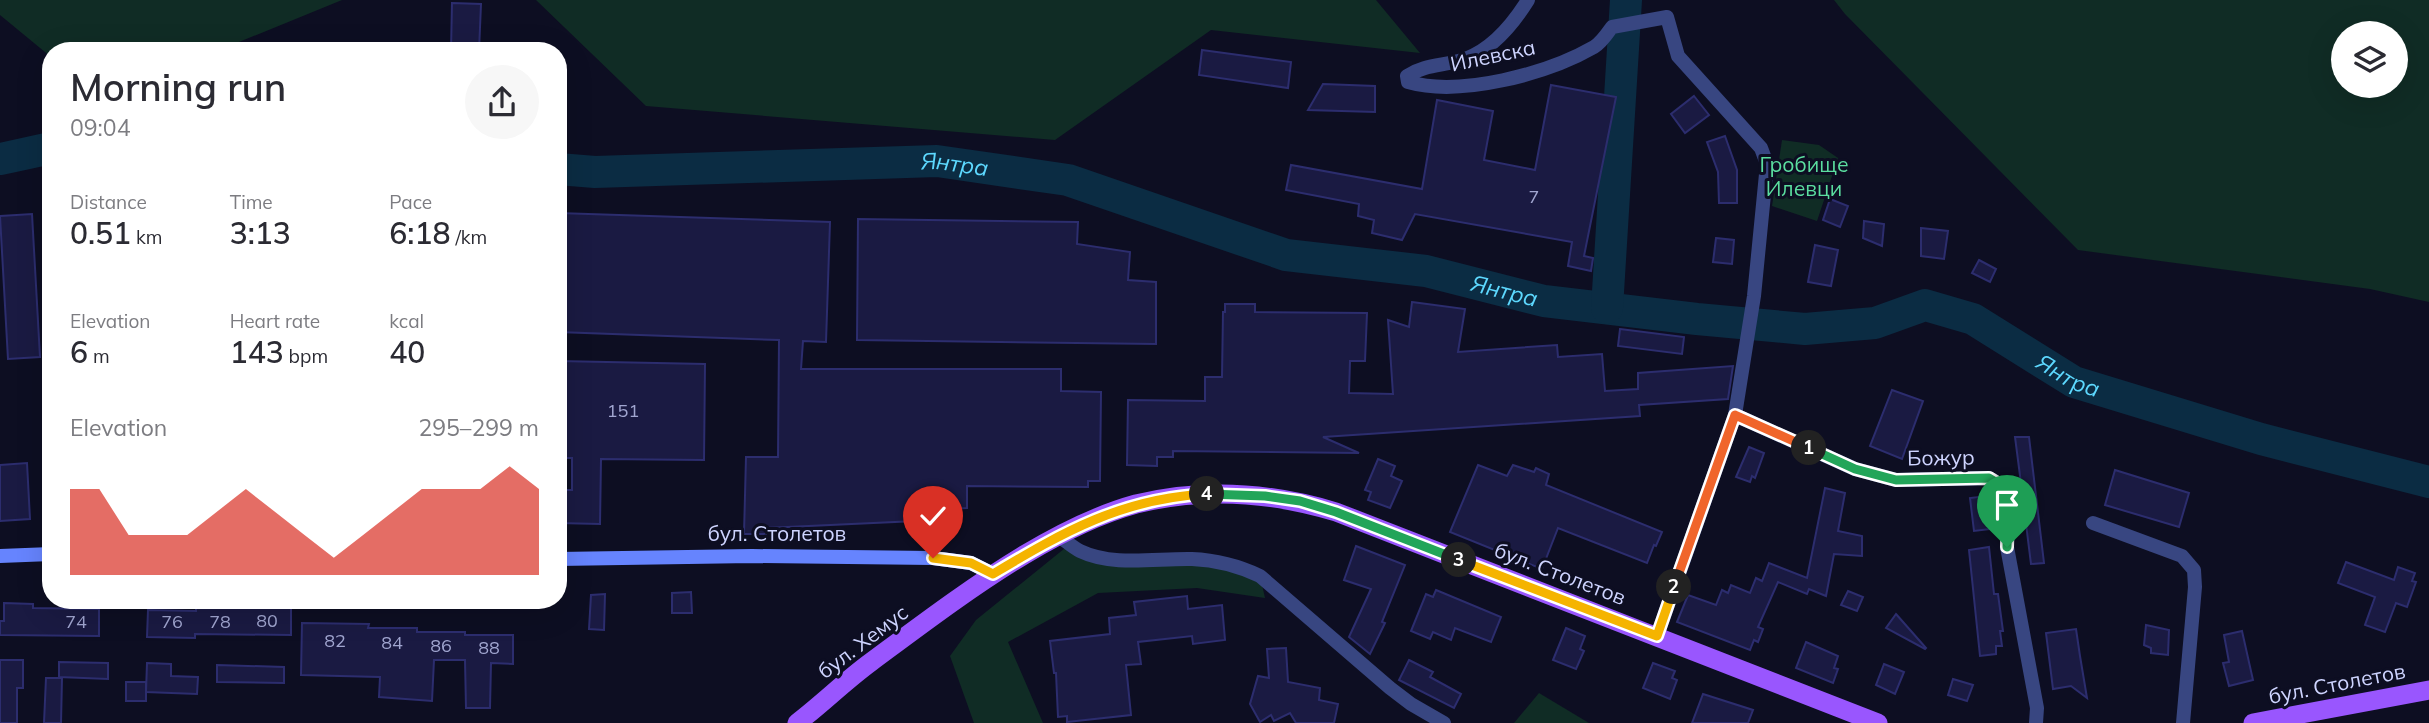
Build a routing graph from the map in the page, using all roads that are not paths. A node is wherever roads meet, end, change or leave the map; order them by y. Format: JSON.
{"nodes":[{"id":1,"x":1528,"y":0,"type":"edge"},
{"id":2,"x":1735,"y":415,"type":"junction"},
{"id":3,"x":2093,"y":523,"type":"dead end"},
{"id":4,"x":1058,"y":535,"type":"junction"},
{"id":5,"x":42,"y":554,"type":"edge"},
{"id":6,"x":0,"y":556,"type":"edge"},
{"id":7,"x":567,"y":559,"type":"edge"},
{"id":8,"x":993,"y":574,"type":"junction"},
{"id":9,"x":1657,"y":636,"type":"junction"},
{"id":10,"x":2429,"y":690,"type":"edge"},
{"id":11,"x":797,"y":723,"type":"edge"},
{"id":12,"x":1444,"y":723,"type":"edge"},
{"id":13,"x":1878,"y":723,"type":"edge"},
{"id":14,"x":2036,"y":723,"type":"edge"},
{"id":15,"x":2183,"y":723,"type":"edge"},
{"id":16,"x":2253,"y":723,"type":"edge"}],
"edges":[{"from":1,"to":2,"type":"street","name":"Илевска"},
{"from":2,"to":9,"type":"street"},
{"from":2,"to":14,"type":"street","name":"Божур"},
{"from":3,"to":15,"type":"street"},
{"from":4,"to":8,"type":"main road","name":"бул. Столетов"},
{"from":4,"to":9,"type":"main road","name":"бул. Столетов"},
{"from":4,"to":12,"type":"street"},
{"from":5,"to":6,"type":"main road"},
{"from":7,"to":8,"type":"main road","name":"бул. Столетов"},
{"from":8,"to":11,"type":"main road","name":"бул. Хемус"},
{"from":9,"to":13,"type":"main road","name":"бул. Столетов"},
{"from":10,"to":16,"type":"main road","name":"бул. Столетов"}]}
